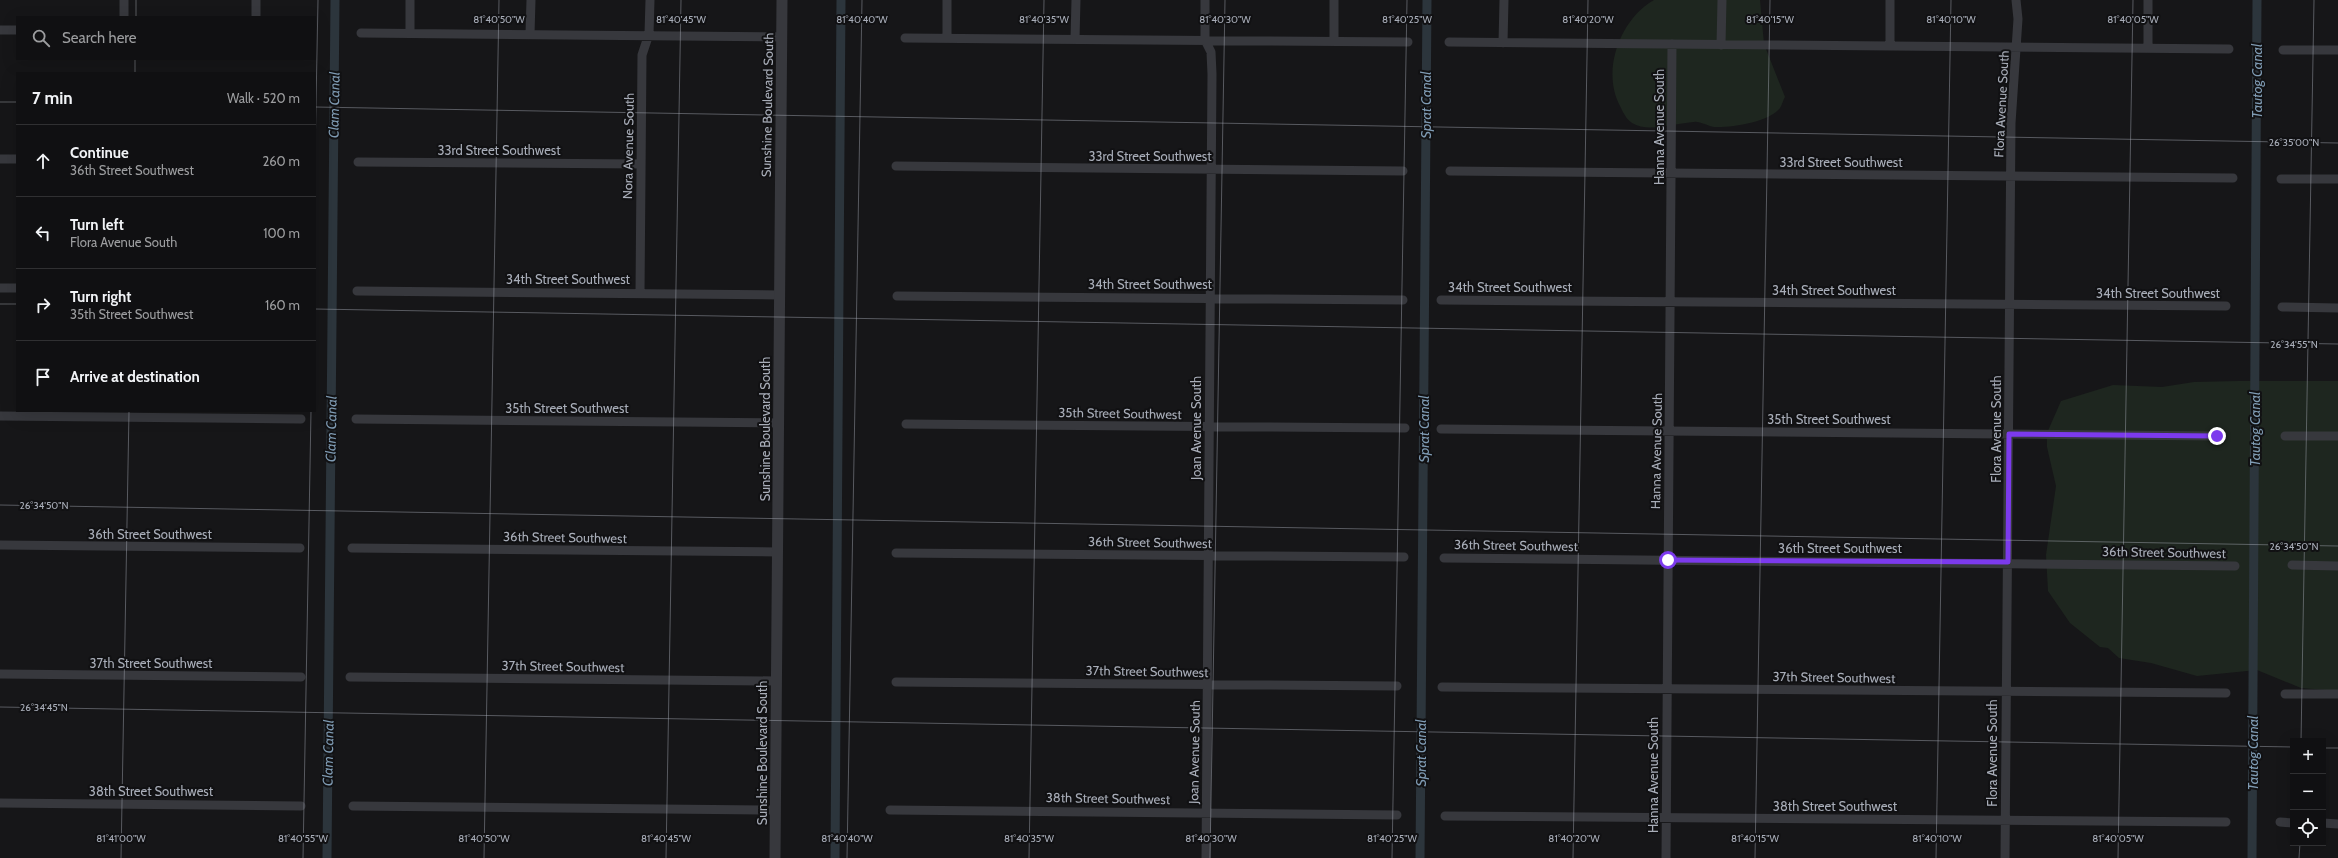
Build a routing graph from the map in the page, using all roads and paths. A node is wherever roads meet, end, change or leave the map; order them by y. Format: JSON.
{"nodes":[{"id":1,"x":124,"y":0,"type":"edge"},
{"id":2,"x":256,"y":0,"type":"edge"},
{"id":3,"x":410,"y":0,"type":"edge"},
{"id":4,"x":531,"y":0,"type":"edge"},
{"id":5,"x":650,"y":0,"type":"edge"},
{"id":6,"x":782,"y":0,"type":"edge"},
{"id":7,"x":947,"y":0,"type":"edge"},
{"id":8,"x":1076,"y":0,"type":"edge"},
{"id":9,"x":1205,"y":0,"type":"edge"},
{"id":10,"x":1334,"y":0,"type":"edge"},
{"id":11,"x":1504,"y":0,"type":"edge"},
{"id":12,"x":1722,"y":0,"type":"edge"},
{"id":13,"x":1890,"y":0,"type":"edge"},
{"id":14,"x":2016,"y":0,"type":"edge"},
{"id":15,"x":2148,"y":0,"type":"edge"},
{"id":16,"x":124,"y":16,"type":"edge"},
{"id":17,"x":256,"y":16,"type":"edge"},
{"id":18,"x":0,"y":30,"type":"edge"},
{"id":19,"x":16,"y":30,"type":"edge"},
{"id":20,"x":361,"y":33,"type":"dead end"},
{"id":21,"x":410,"y":34,"type":"junction"},
{"id":22,"x":530,"y":34,"type":"junction"},
{"id":23,"x":649,"y":34,"type":"junction"},
{"id":24,"x":782,"y":37,"type":"junction"},
{"id":25,"x":905,"y":38,"type":"dead end"},
{"id":26,"x":947,"y":38,"type":"junction"},
{"id":27,"x":1075,"y":39,"type":"junction"},
{"id":28,"x":1205,"y":40,"type":"junction"},
{"id":29,"x":1334,"y":41,"type":"junction"},
{"id":30,"x":1408,"y":42,"type":"dead end"},
{"id":31,"x":1449,"y":42,"type":"dead end"},
{"id":32,"x":1503,"y":43,"type":"junction"},
{"id":33,"x":1672,"y":44,"type":"junction"},
{"id":34,"x":1721,"y":45,"type":"junction"},
{"id":35,"x":1890,"y":46,"type":"junction"},
{"id":36,"x":2017,"y":47,"type":"junction"},
{"id":37,"x":2148,"y":48,"type":"junction"},
{"id":38,"x":2229,"y":49,"type":"dead end"},
{"id":39,"x":2283,"y":50,"type":"dead end"},
{"id":40,"x":2338,"y":50,"type":"edge"},
{"id":41,"x":0,"y":159,"type":"edge"},
{"id":42,"x":16,"y":159,"type":"edge"},
{"id":43,"x":358,"y":162,"type":"dead end"},
{"id":44,"x":641,"y":164,"type":"junction"},
{"id":45,"x":896,"y":166,"type":"dead end"},
{"id":46,"x":1211,"y":169,"type":"junction"},
{"id":47,"x":1404,"y":171,"type":"dead end"},
{"id":48,"x":1450,"y":171,"type":"dead end"},
{"id":49,"x":1671,"y":173,"type":"junction"},
{"id":50,"x":2011,"y":176,"type":"junction"},
{"id":51,"x":2233,"y":178,"type":"dead end"},
{"id":52,"x":2281,"y":179,"type":"dead end"},
{"id":53,"x":2338,"y":179,"type":"edge"},
{"id":54,"x":0,"y":288,"type":"edge"},
{"id":55,"x":16,"y":288,"type":"edge"},
{"id":56,"x":357,"y":291,"type":"dead end"},
{"id":57,"x":640,"y":293,"type":"junction"},
{"id":58,"x":780,"y":295,"type":"junction"},
{"id":59,"x":897,"y":296,"type":"dead end"},
{"id":60,"x":1210,"y":298,"type":"junction"},
{"id":61,"x":1403,"y":300,"type":"dead end"},
{"id":62,"x":1441,"y":300,"type":"dead end"},
{"id":63,"x":1670,"y":302,"type":"junction"},
{"id":64,"x":2010,"y":305,"type":"junction"},
{"id":65,"x":2226,"y":306,"type":"dead end"},
{"id":66,"x":2282,"y":308,"type":"dead end"},
{"id":67,"x":2338,"y":308,"type":"edge"},
{"id":68,"x":0,"y":416,"type":"edge"},
{"id":69,"x":301,"y":419,"type":"dead end"},
{"id":70,"x":356,"y":420,"type":"dead end"},
{"id":71,"x":778,"y":423,"type":"junction"},
{"id":72,"x":906,"y":424,"type":"dead end"},
{"id":73,"x":1209,"y":427,"type":"junction"},
{"id":74,"x":1405,"y":428,"type":"dead end"},
{"id":75,"x":1441,"y":429,"type":"dead end"},
{"id":76,"x":1669,"y":431,"type":"junction"},
{"id":77,"x":2009,"y":434,"type":"junction"},
{"id":78,"x":2217,"y":436,"type":"dead end"},
{"id":79,"x":2285,"y":436,"type":"dead end"},
{"id":80,"x":2338,"y":436,"type":"edge"},
{"id":81,"x":0,"y":545,"type":"edge"},
{"id":82,"x":300,"y":548,"type":"dead end"},
{"id":83,"x":352,"y":548,"type":"dead end"},
{"id":84,"x":778,"y":552,"type":"junction"},
{"id":85,"x":896,"y":553,"type":"dead end"},
{"id":86,"x":1208,"y":556,"type":"junction"},
{"id":87,"x":1404,"y":557,"type":"dead end"},
{"id":88,"x":1444,"y":558,"type":"dead end"},
{"id":89,"x":1668,"y":560,"type":"junction"},
{"id":90,"x":2008,"y":562,"type":"junction"},
{"id":91,"x":2292,"y":565,"type":"dead end"},
{"id":92,"x":2235,"y":566,"type":"dead end"},
{"id":93,"x":2338,"y":566,"type":"edge"},
{"id":94,"x":0,"y":674,"type":"edge"},
{"id":95,"x":301,"y":677,"type":"dead end"},
{"id":96,"x":350,"y":677,"type":"dead end"},
{"id":97,"x":776,"y":681,"type":"junction"},
{"id":98,"x":896,"y":682,"type":"dead end"},
{"id":99,"x":1207,"y":684,"type":"junction"},
{"id":100,"x":1397,"y":686,"type":"dead end"},
{"id":101,"x":1442,"y":687,"type":"dead end"},
{"id":102,"x":1667,"y":689,"type":"junction"},
{"id":103,"x":2006,"y":692,"type":"junction"},
{"id":104,"x":2226,"y":693,"type":"dead end"},
{"id":105,"x":2285,"y":694,"type":"dead end"},
{"id":106,"x":2338,"y":694,"type":"edge"},
{"id":107,"x":0,"y":803,"type":"edge"},
{"id":108,"x":301,"y":806,"type":"dead end"},
{"id":109,"x":353,"y":806,"type":"dead end"},
{"id":110,"x":775,"y":810,"type":"junction"},
{"id":111,"x":890,"y":810,"type":"dead end"},
{"id":112,"x":1206,"y":813,"type":"junction"},
{"id":113,"x":1396,"y":815,"type":"dead end"},
{"id":114,"x":1445,"y":816,"type":"dead end"},
{"id":115,"x":1666,"y":818,"type":"junction"},
{"id":116,"x":2005,"y":820,"type":"junction"},
{"id":117,"x":2226,"y":822,"type":"dead end"},
{"id":118,"x":2280,"y":822,"type":"dead end"},
{"id":119,"x":2290,"y":823,"type":"edge"},
{"id":120,"x":2326,"y":823,"type":"edge"},
{"id":121,"x":2338,"y":824,"type":"edge"},
{"id":122,"x":775,"y":858,"type":"edge"},
{"id":123,"x":1206,"y":858,"type":"edge"},
{"id":124,"x":1666,"y":858,"type":"edge"},
{"id":125,"x":2005,"y":858,"type":"edge"}],
"edges":[{"from":1,"to":16,"type":"street"},
{"from":2,"to":17,"type":"street"},
{"from":3,"to":21,"type":"street"},
{"from":4,"to":22,"type":"street"},
{"from":5,"to":23,"type":"street","name":"Nora Avenue South"},
{"from":6,"to":24,"type":"street","name":"Sunshine Boulevard South"},
{"from":7,"to":26,"type":"street"},
{"from":8,"to":27,"type":"street"},
{"from":9,"to":28,"type":"street","name":"Joan Avenue South"},
{"from":10,"to":29,"type":"street"},
{"from":11,"to":32,"type":"street"},
{"from":12,"to":34,"type":"street"},
{"from":13,"to":35,"type":"street"},
{"from":14,"to":36,"type":"street","name":"Flora Avenue South"},
{"from":15,"to":37,"type":"street"},
{"from":18,"to":19,"type":"street"},
{"from":20,"to":21,"type":"street"},
{"from":21,"to":22,"type":"street"},
{"from":22,"to":23,"type":"street"},
{"from":23,"to":24,"type":"street"},
{"from":23,"to":44,"type":"street","name":"Nora Avenue South"},
{"from":24,"to":58,"type":"street","name":"Sunshine Boulevard South"},
{"from":25,"to":26,"type":"street"},
{"from":26,"to":27,"type":"street"},
{"from":27,"to":28,"type":"street"},
{"from":28,"to":29,"type":"street"},
{"from":28,"to":46,"type":"street","name":"Joan Avenue South"},
{"from":29,"to":30,"type":"street"},
{"from":31,"to":32,"type":"street"},
{"from":32,"to":33,"type":"street"},
{"from":33,"to":34,"type":"street"},
{"from":33,"to":49,"type":"street","name":"Hanna Avenue South"},
{"from":34,"to":35,"type":"street"},
{"from":35,"to":36,"type":"street"},
{"from":36,"to":37,"type":"street"},
{"from":36,"to":50,"type":"street","name":"Flora Avenue South"},
{"from":37,"to":38,"type":"street"},
{"from":39,"to":40,"type":"street"},
{"from":41,"to":42,"type":"street"},
{"from":43,"to":44,"type":"street","name":"33rd Street Southwest"},
{"from":44,"to":57,"type":"street","name":"Nora Avenue South"},
{"from":45,"to":46,"type":"street","name":"33rd Street Southwest"},
{"from":46,"to":47,"type":"street","name":"33rd Street Southwest"},
{"from":46,"to":60,"type":"street","name":"Joan Avenue South"},
{"from":48,"to":49,"type":"street","name":"33rd Street Southwest"},
{"from":49,"to":50,"type":"street","name":"33rd Street Southwest"},
{"from":49,"to":63,"type":"street","name":"Hanna Avenue South"},
{"from":50,"to":51,"type":"street","name":"33rd Street Southwest"},
{"from":50,"to":64,"type":"street","name":"Flora Avenue South"},
{"from":52,"to":53,"type":"street"},
{"from":54,"to":55,"type":"street"},
{"from":56,"to":57,"type":"street","name":"34th Street Southwest"},
{"from":57,"to":58,"type":"street","name":"34th Street Southwest"},
{"from":58,"to":71,"type":"street","name":"Sunshine Boulevard South"},
{"from":59,"to":60,"type":"street","name":"34th Street Southwest"},
{"from":60,"to":61,"type":"street","name":"34th Street Southwest"},
{"from":60,"to":73,"type":"street","name":"Joan Avenue South"},
{"from":62,"to":63,"type":"street","name":"34th Street Southwest"},
{"from":63,"to":64,"type":"street","name":"34th Street Southwest"},
{"from":63,"to":76,"type":"street","name":"Hanna Avenue South"},
{"from":64,"to":65,"type":"street","name":"34th Street Southwest"},
{"from":64,"to":77,"type":"street","name":"Flora Avenue South"},
{"from":66,"to":67,"type":"street"},
{"from":68,"to":69,"type":"street"},
{"from":70,"to":71,"type":"street","name":"35th Street Southwest"},
{"from":71,"to":84,"type":"street","name":"Sunshine Boulevard South"},
{"from":72,"to":73,"type":"street","name":"35th Street Southwest"},
{"from":73,"to":74,"type":"street","name":"35th Street Southwest"},
{"from":73,"to":86,"type":"street","name":"Joan Avenue South"},
{"from":75,"to":76,"type":"street","name":"35th Street Southwest"},
{"from":76,"to":77,"type":"street","name":"35th Street Southwest"},
{"from":76,"to":89,"type":"street","name":"Hanna Avenue South"},
{"from":77,"to":78,"type":"street","name":"35th Street Southwest"},
{"from":77,"to":90,"type":"street","name":"Flora Avenue South"},
{"from":79,"to":80,"type":"street"},
{"from":81,"to":82,"type":"street","name":"36th Street Southwest"},
{"from":83,"to":84,"type":"street","name":"36th Street Southwest"},
{"from":84,"to":97,"type":"street","name":"Sunshine Boulevard South"},
{"from":85,"to":86,"type":"street","name":"36th Street Southwest"},
{"from":86,"to":87,"type":"street","name":"36th Street Southwest"},
{"from":86,"to":99,"type":"street","name":"Joan Avenue South"},
{"from":88,"to":89,"type":"street","name":"36th Street Southwest"},
{"from":89,"to":90,"type":"street","name":"36th Street Southwest"},
{"from":89,"to":102,"type":"street","name":"Hanna Avenue South"},
{"from":90,"to":92,"type":"street","name":"36th Street Southwest"},
{"from":90,"to":103,"type":"street","name":"Flora Avenue South"},
{"from":91,"to":93,"type":"street"},
{"from":94,"to":95,"type":"street","name":"37th Street Southwest"},
{"from":96,"to":97,"type":"street","name":"37th Street Southwest"},
{"from":97,"to":110,"type":"street","name":"Sunshine Boulevard South"},
{"from":98,"to":99,"type":"street","name":"37th Street Southwest"},
{"from":99,"to":100,"type":"street","name":"37th Street Southwest"},
{"from":99,"to":112,"type":"street","name":"Joan Avenue South"},
{"from":101,"to":102,"type":"street","name":"37th Street Southwest"},
{"from":102,"to":103,"type":"street","name":"37th Street Southwest"},
{"from":102,"to":115,"type":"street","name":"Hanna Avenue South"},
{"from":103,"to":104,"type":"street","name":"37th Street Southwest"},
{"from":103,"to":116,"type":"street","name":"Flora Avenue South"},
{"from":105,"to":106,"type":"street"},
{"from":107,"to":108,"type":"street","name":"38th Street Southwest"},
{"from":109,"to":110,"type":"street"},
{"from":110,"to":122,"type":"street","name":"Sunshine Boulevard South"},
{"from":111,"to":112,"type":"street","name":"38th Street Southwest"},
{"from":112,"to":113,"type":"street","name":"38th Street Southwest"},
{"from":112,"to":123,"type":"street","name":"Joan Avenue South"},
{"from":114,"to":115,"type":"street","name":"38th Street Southwest"},
{"from":115,"to":116,"type":"street","name":"38th Street Southwest"},
{"from":115,"to":124,"type":"street","name":"Hanna Avenue South"},
{"from":116,"to":117,"type":"street","name":"38th Street Southwest"},
{"from":116,"to":125,"type":"street","name":"Flora Avenue South"},
{"from":118,"to":119,"type":"street"},
{"from":120,"to":121,"type":"street"}]}
